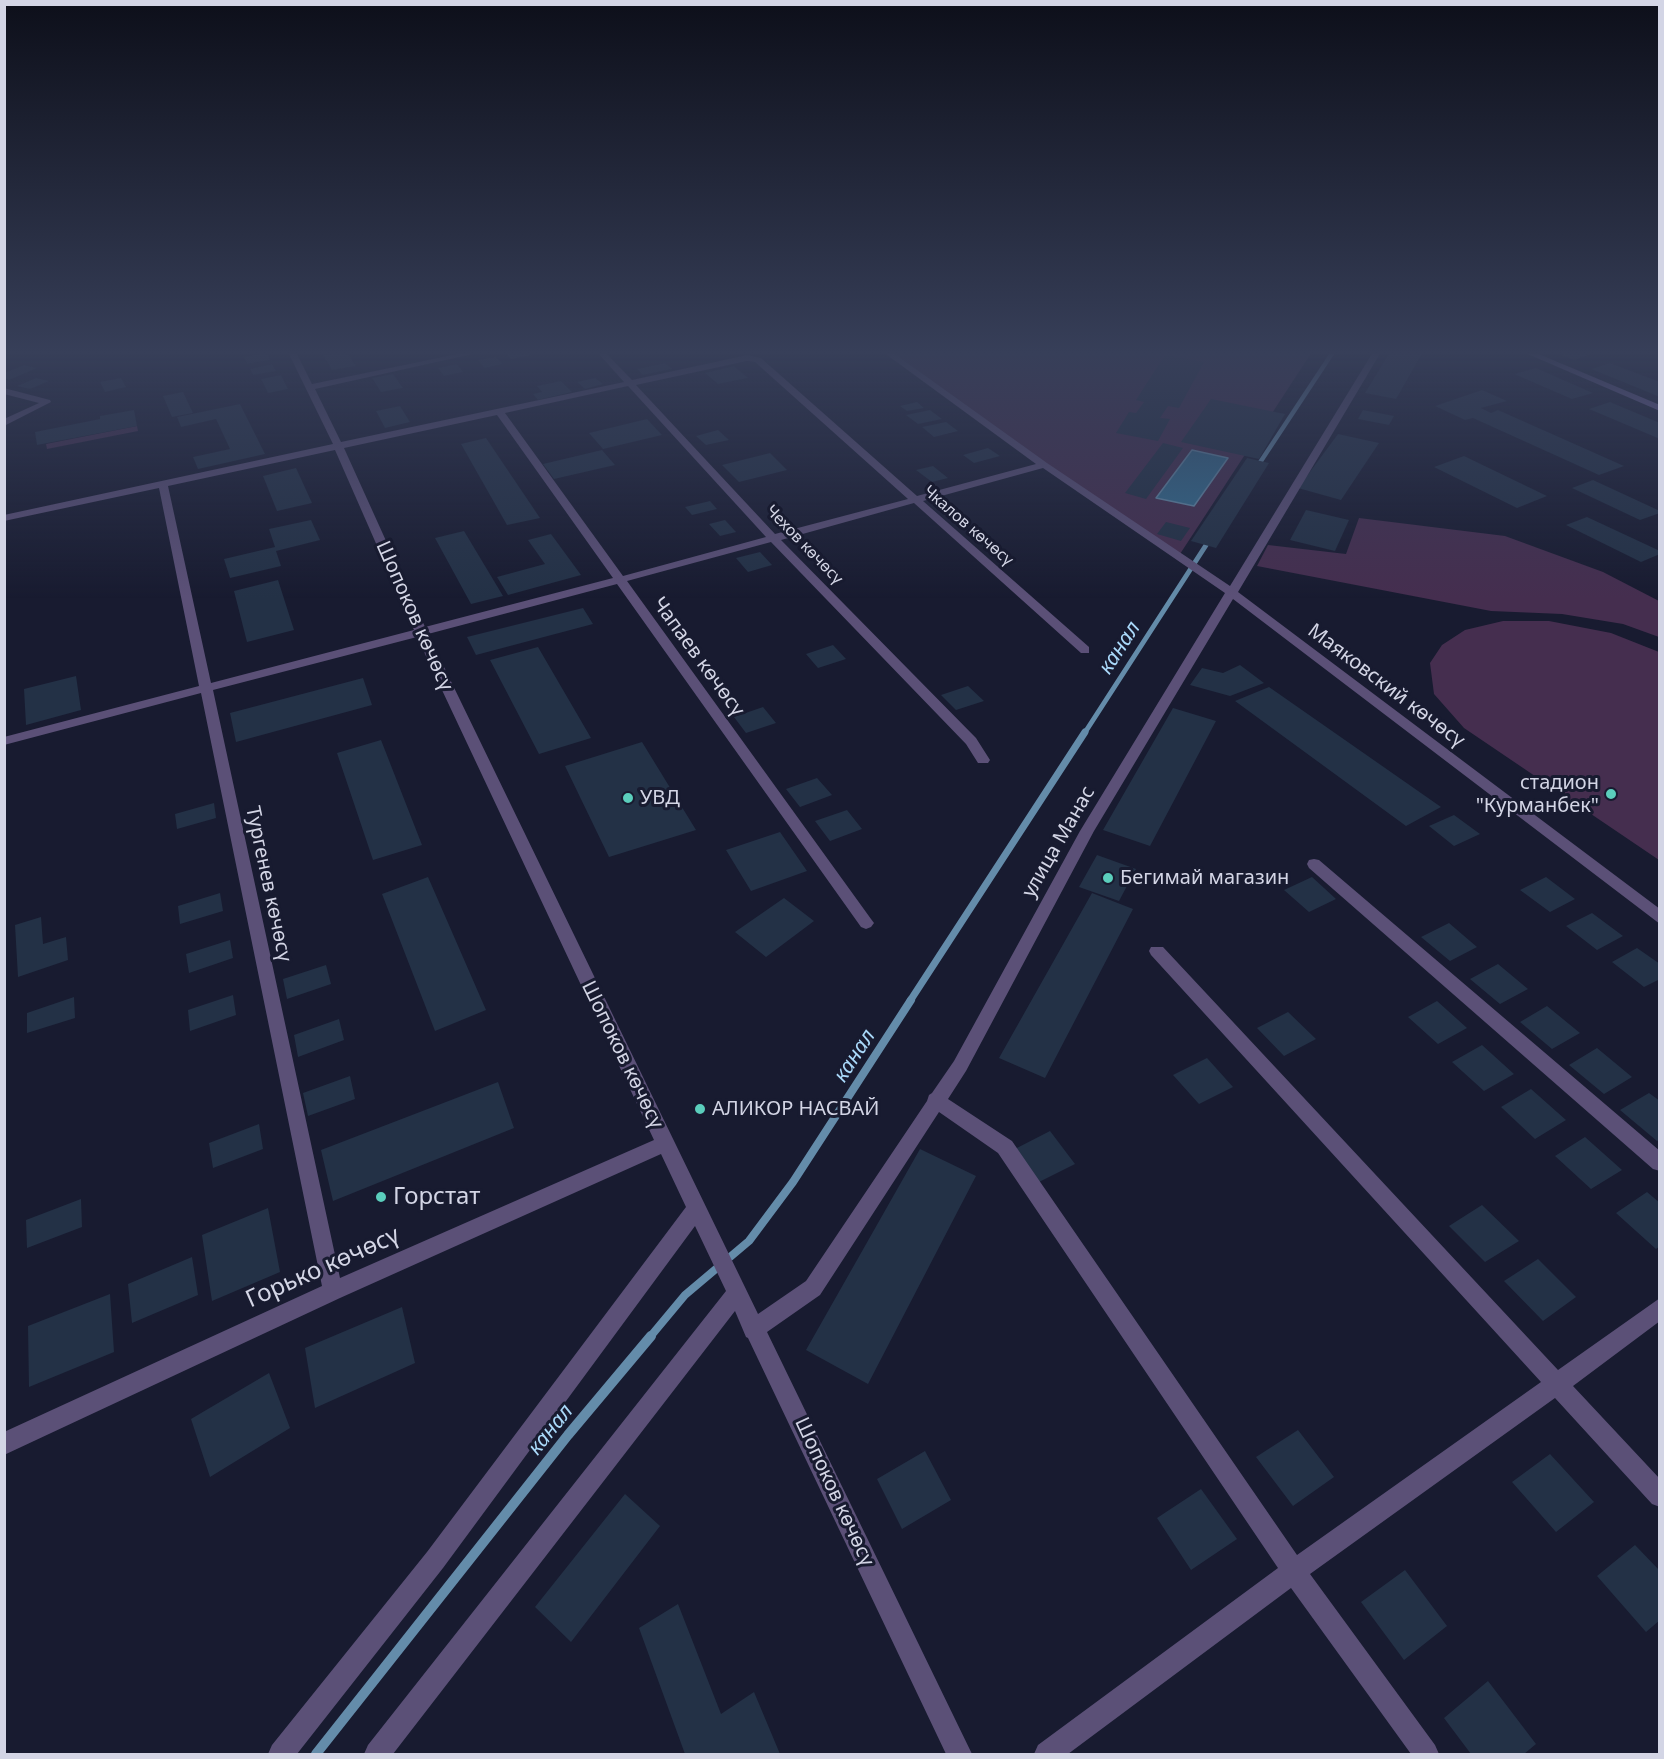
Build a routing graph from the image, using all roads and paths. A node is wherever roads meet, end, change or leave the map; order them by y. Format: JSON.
{"nodes":[{"id":1,"x":333,"y":434,"type":"edge"},
{"id":2,"x":400,"y":434,"type":"edge"},
{"id":3,"x":515,"y":434,"type":"edge"},
{"id":4,"x":678,"y":434,"type":"edge"},
{"id":5,"x":841,"y":434,"type":"edge"},
{"id":6,"x":1001,"y":434,"type":"edge"},
{"id":7,"x":1328,"y":434,"type":"edge"},
{"id":8,"x":339,"y":447,"type":"junction"},
{"id":9,"x":1044,"y":465,"type":"junction"},
{"id":10,"x":163,"y":485,"type":"junction"},
{"id":11,"x":914,"y":499,"type":"junction"},
{"id":12,"x":4,"y":518,"type":"edge"},
{"id":13,"x":772,"y":537,"type":"junction"},
{"id":14,"x":619,"y":580,"type":"junction"},
{"id":15,"x":1233,"y":593,"type":"junction"},
{"id":16,"x":421,"y":632,"type":"junction"},
{"id":17,"x":1085,"y":650,"type":"dead end"},
{"id":18,"x":206,"y":689,"type":"junction"},
{"id":19,"x":4,"y":741,"type":"edge"},
{"id":20,"x":983,"y":760,"type":"dead end"},
{"id":21,"x":1314,"y":864,"type":"dead end"},
{"id":22,"x":1659,"y":918,"type":"edge"},
{"id":23,"x":866,"y":923,"type":"dead end"},
{"id":24,"x":1157,"y":951,"type":"dead end"},
{"id":25,"x":935,"y":1100,"type":"junction"},
{"id":26,"x":665,"y":1144,"type":"junction"},
{"id":27,"x":1659,"y":1163,"type":"edge"},
{"id":28,"x":695,"y":1210,"type":"junction"},
{"id":29,"x":333,"y":1291,"type":"junction"},
{"id":30,"x":736,"y":1293,"type":"junction"},
{"id":31,"x":1659,"y":1308,"type":"edge"},
{"id":32,"x":753,"y":1330,"type":"junction"},
{"id":33,"x":1557,"y":1384,"type":"junction"},
{"id":34,"x":4,"y":1444,"type":"edge"},
{"id":35,"x":1659,"y":1496,"type":"edge"},
{"id":36,"x":1294,"y":1571,"type":"junction"},
{"id":37,"x":281,"y":1755,"type":"edge"},
{"id":38,"x":377,"y":1755,"type":"edge"},
{"id":39,"x":959,"y":1755,"type":"edge"},
{"id":40,"x":1047,"y":1755,"type":"edge"},
{"id":41,"x":1426,"y":1755,"type":"edge"}],
"edges":[{"from":1,"to":8,"type":"street","name":"Шопоков көчөсү"},
{"from":2,"to":8,"type":"street"},
{"from":3,"to":14,"type":"street","name":"Чапаев көчөсү"},
{"from":4,"to":13,"type":"street","name":"Чехов көчөсү"},
{"from":5,"to":11,"type":"street","name":"Чкалов көчөсү"},
{"from":6,"to":9,"type":"street"},
{"from":7,"to":15,"type":"street","name":"улица Манас"},
{"from":8,"to":10,"type":"street"},
{"from":8,"to":16,"type":"street","name":"Шопоков көчөсү"},
{"from":9,"to":11,"type":"street"},
{"from":9,"to":15,"type":"street","name":"Маяковский көчөсү"},
{"from":10,"to":12,"type":"street"},
{"from":10,"to":18,"type":"street","name":"Тургенев көчөсү"},
{"from":11,"to":13,"type":"street"},
{"from":11,"to":17,"type":"street","name":"Чкалов көчөсү"},
{"from":13,"to":14,"type":"street"},
{"from":13,"to":20,"type":"street","name":"Чехов көчөсү"},
{"from":14,"to":16,"type":"street"},
{"from":14,"to":23,"type":"street","name":"Чапаев көчөсү"},
{"from":15,"to":22,"type":"street","name":"Маяковский көчөсү"},
{"from":15,"to":25,"type":"street","name":"улица Манас"},
{"from":16,"to":18,"type":"street"},
{"from":16,"to":26,"type":"street","name":"Шопоков көчөсү"},
{"from":18,"to":19,"type":"street"},
{"from":18,"to":29,"type":"street","name":"Тургенев көчөсү"},
{"from":21,"to":27,"type":"street"},
{"from":24,"to":33,"type":"street"},
{"from":25,"to":32,"type":"street","name":"улица Манас"},
{"from":25,"to":36,"type":"street"},
{"from":26,"to":28,"type":"street","name":"Шопоков көчөсү"},
{"from":26,"to":29,"type":"street","name":"Горько көчөсү"},
{"from":28,"to":30,"type":"street","name":"Шопоков көчөсү"},
{"from":28,"to":37,"type":"street"},
{"from":29,"to":34,"type":"street","name":"Горько көчөсү"},
{"from":30,"to":32,"type":"street","name":"Шопоков көчөсү"},
{"from":30,"to":38,"type":"street"},
{"from":31,"to":33,"type":"street"},
{"from":32,"to":39,"type":"street","name":"Шопоков көчөсү"},
{"from":33,"to":35,"type":"street"},
{"from":33,"to":36,"type":"street"},
{"from":36,"to":40,"type":"street"},
{"from":36,"to":41,"type":"street"}]}
